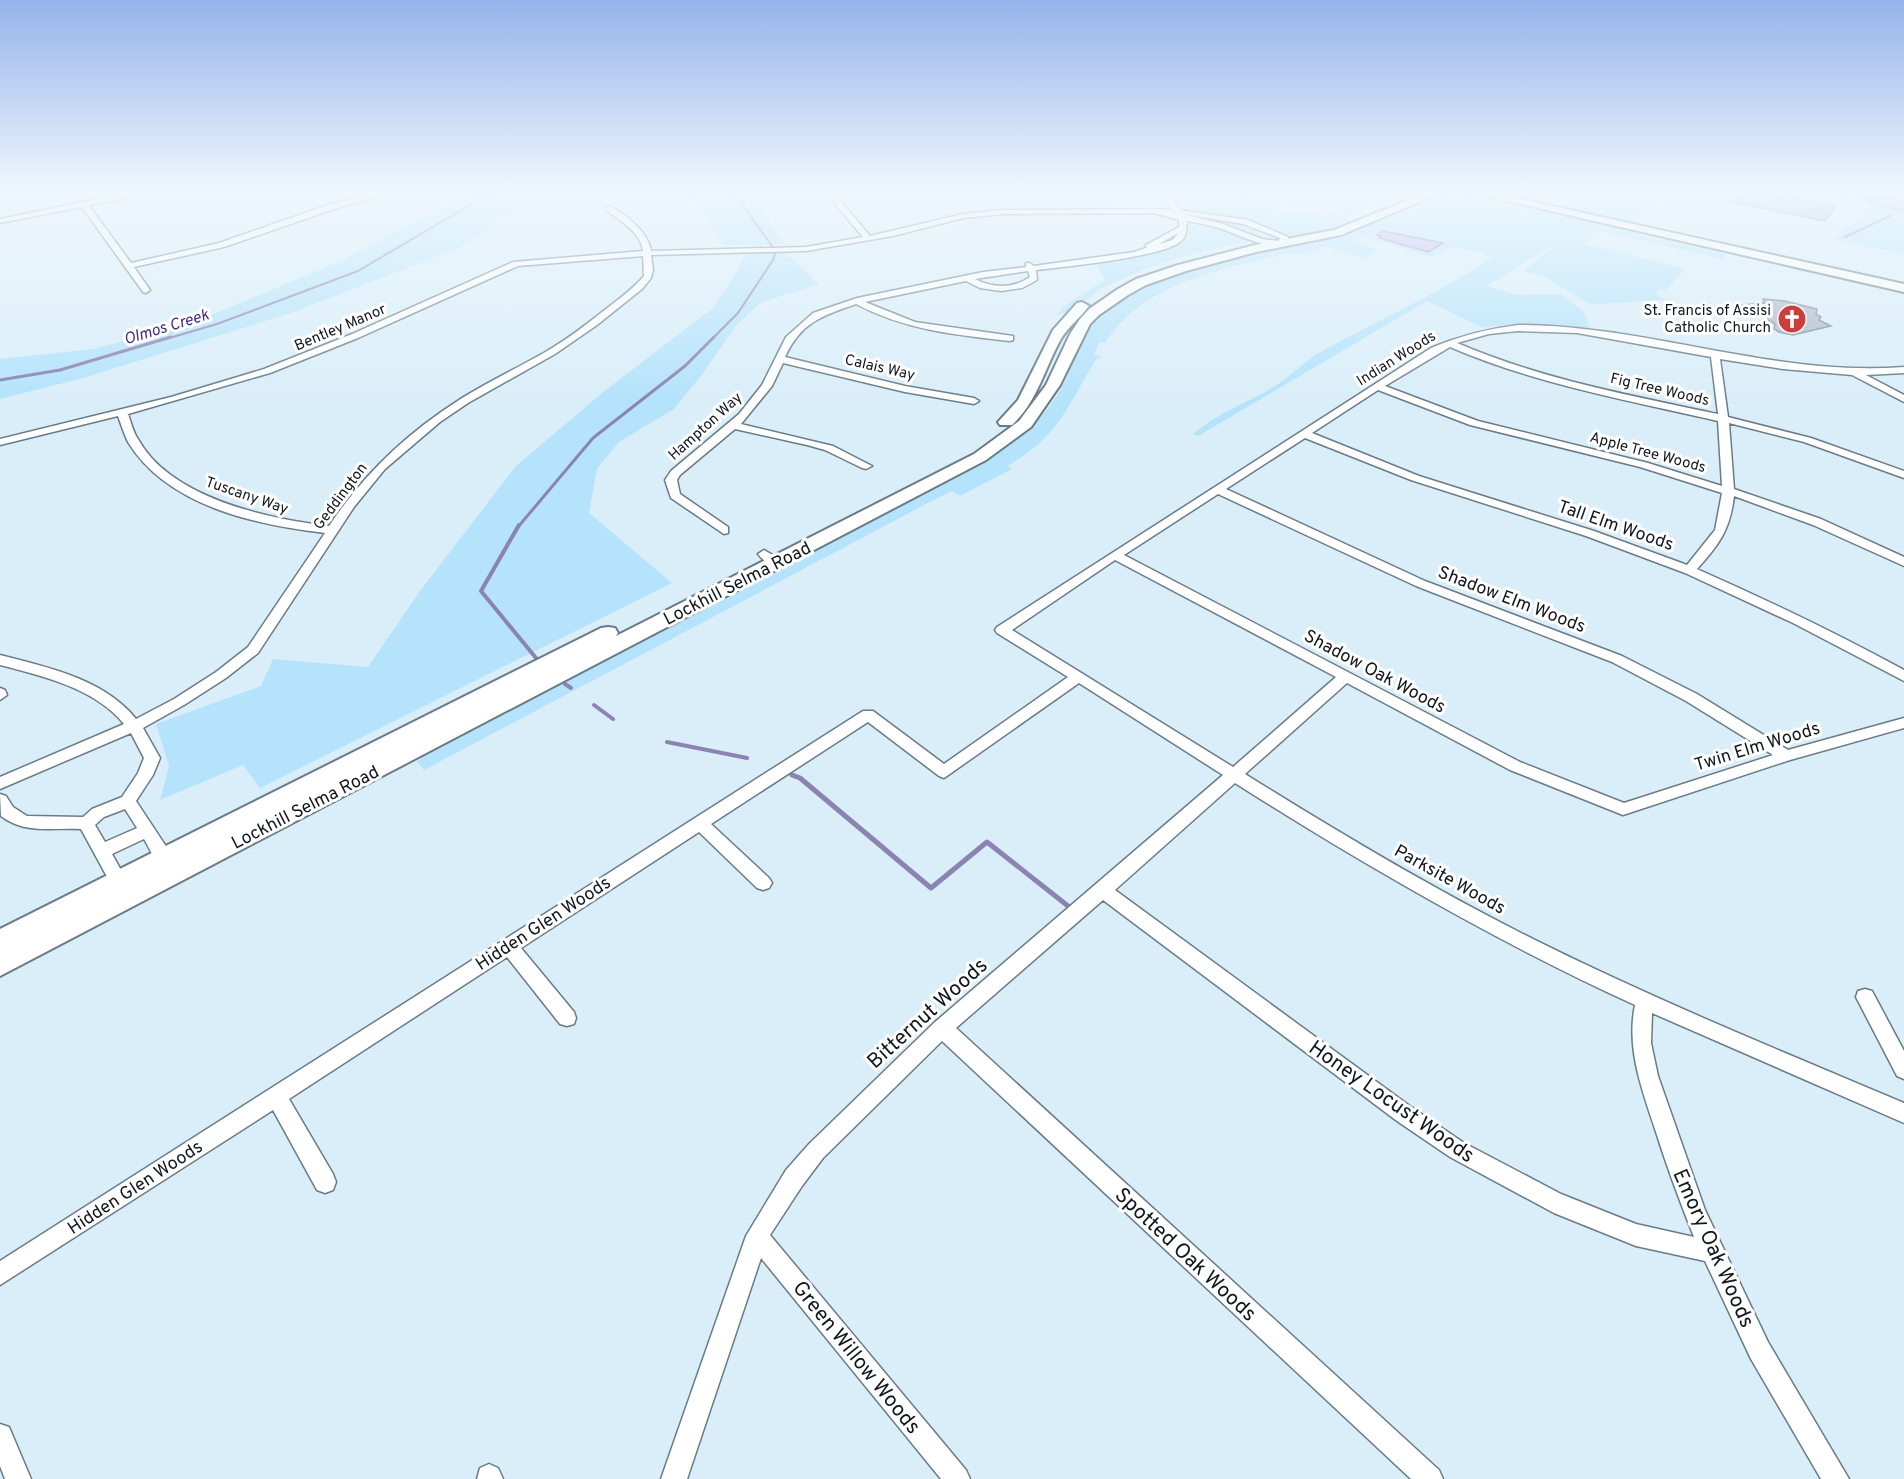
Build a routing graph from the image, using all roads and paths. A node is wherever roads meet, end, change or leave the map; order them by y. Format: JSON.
{"nodes":[{"id":1,"x":124,"y":261,"type":"edge"},
{"id":2,"x":150,"y":261,"type":"edge"},
{"id":3,"x":552,"y":261,"type":"edge"},
{"id":4,"x":648,"y":261,"type":"edge"},
{"id":5,"x":1084,"y":261,"type":"edge"},
{"id":6,"x":1184,"y":261,"type":"edge"},
{"id":7,"x":1207,"y":261,"type":"edge"},
{"id":8,"x":1783,"y":261,"type":"edge"},
{"id":9,"x":128,"y":266,"type":"junction"},
{"id":10,"x":1030,"y":267,"type":"junction"},
{"id":11,"x":968,"y":279,"type":"junction"},
{"id":12,"x":1904,"y":288,"type":"edge"},
{"id":13,"x":146,"y":290,"type":"dead end"},
{"id":14,"x":856,"y":301,"type":"junction"},
{"id":15,"x":1010,"y":338,"type":"dead end"},
{"id":16,"x":1449,"y":343,"type":"junction"},
{"id":17,"x":1714,"y":354,"type":"junction"},
{"id":18,"x":780,"y":359,"type":"junction"},
{"id":19,"x":1904,"y":370,"type":"edge"},
{"id":20,"x":1853,"y":372,"type":"junction"},
{"id":21,"x":1044,"y":384,"type":"junction"},
{"id":22,"x":1378,"y":387,"type":"junction"},
{"id":23,"x":1904,"y":399,"type":"edge"},
{"id":24,"x":974,"y":401,"type":"dead end"},
{"id":25,"x":122,"y":412,"type":"junction"},
{"id":26,"x":1722,"y":418,"type":"junction"},
{"id":27,"x":733,"y":425,"type":"junction"},
{"id":28,"x":1305,"y":434,"type":"junction"},
{"id":29,"x":0,"y":442,"type":"edge"},
{"id":30,"x":866,"y":466,"type":"dead end"},
{"id":31,"x":1904,"y":475,"type":"edge"},
{"id":32,"x":1218,"y":489,"type":"junction"},
{"id":33,"x":1729,"y":491,"type":"junction"},
{"id":34,"x":332,"y":530,"type":"junction"},
{"id":35,"x":724,"y":530,"type":"dead end"},
{"id":36,"x":1115,"y":555,"type":"junction"},
{"id":37,"x":1904,"y":562,"type":"edge"},
{"id":38,"x":1689,"y":570,"type":"junction"},
{"id":39,"x":1002,"y":630,"type":"joint"},
{"id":40,"x":0,"y":660,"type":"edge"},
{"id":41,"x":1080,"y":676,"type":"junction"},
{"id":42,"x":1904,"y":676,"type":"edge"},
{"id":43,"x":1345,"y":677,"type":"junction"},
{"id":44,"x":1904,"y":723,"type":"edge"},
{"id":45,"x":134,"y":726,"type":"junction"},
{"id":46,"x":1786,"y":756,"type":"junction"},
{"id":47,"x":1233,"y":774,"type":"junction"},
{"id":48,"x":0,"y":783,"type":"edge"},
{"id":49,"x":0,"y":800,"type":"edge"},
{"id":50,"x":129,"y":801,"type":"junction"},
{"id":51,"x":1623,"y":809,"type":"joint"},
{"id":52,"x":86,"y":823,"type":"junction"},
{"id":53,"x":699,"y":823,"type":"junction"},
{"id":54,"x":147,"y":830,"type":"junction"},
{"id":55,"x":102,"y":851,"type":"junction"},
{"id":56,"x":170,"y":867,"type":"junction"},
{"id":57,"x":763,"y":883,"type":"dead end"},
{"id":58,"x":1103,"y":890,"type":"junction"},
{"id":59,"x":124,"y":891,"type":"junction"},
{"id":60,"x":0,"y":942,"type":"edge"},
{"id":61,"x":508,"y":946,"type":"junction"},
{"id":62,"x":0,"y":964,"type":"edge"},
{"id":63,"x":1865,"y":997,"type":"dead end"},
{"id":64,"x":1644,"y":1000,"type":"junction"},
{"id":65,"x":567,"y":1018,"type":"dead end"},
{"id":66,"x":942,"y":1028,"type":"junction"},
{"id":67,"x":1904,"y":1070,"type":"edge"},
{"id":68,"x":276,"y":1096,"type":"junction"},
{"id":69,"x":1904,"y":1113,"type":"edge"},
{"id":70,"x":325,"y":1182,"type":"dead end"},
{"id":71,"x":757,"y":1236,"type":"junction"},
{"id":72,"x":1712,"y":1252,"type":"junction"},
{"id":73,"x":0,"y":1274,"type":"edge"},
{"id":74,"x":0,"y":1436,"type":"edge"},
{"id":75,"x":18,"y":1479,"type":"edge"},
{"id":76,"x":674,"y":1479,"type":"edge"},
{"id":77,"x":957,"y":1479,"type":"edge"},
{"id":78,"x":1430,"y":1479,"type":"edge"},
{"id":79,"x":1836,"y":1479,"type":"edge"}],
"edges":[{"from":1,"to":9,"type":"street"},
{"from":2,"to":9,"type":"street"},
{"from":3,"to":25,"type":"street","name":"Bentley Manor"},
{"from":4,"to":34,"type":"street","name":"Geddington"},
{"from":5,"to":10,"type":"street","name":"Hampton Way"},
{"from":6,"to":21,"type":"main road","name":"Lockhill Selma Road"},
{"from":7,"to":21,"type":"main road","name":"Lockhill Selma Road"},
{"from":8,"to":12,"type":"main road"},
{"from":9,"to":13,"type":"street"},
{"from":10,"to":11,"type":"street","name":"Hampton Way"},
{"from":10,"to":11,"type":"street","name":"Hampton Way"},
{"from":11,"to":14,"type":"street","name":"Hampton Way"},
{"from":14,"to":15,"type":"street"},
{"from":14,"to":18,"type":"street","name":"Hampton Way"},
{"from":16,"to":17,"type":"street","name":"Indian Woods"},
{"from":16,"to":22,"type":"street","name":"Indian Woods"},
{"from":16,"to":26,"type":"street","name":"Fig Tree Woods"},
{"from":17,"to":20,"type":"street","name":"Indian Woods"},
{"from":17,"to":26,"type":"street"},
{"from":18,"to":24,"type":"street","name":"Calais Way"},
{"from":18,"to":27,"type":"street","name":"Hampton Way"},
{"from":19,"to":20,"type":"street","name":"Indian Woods"},
{"from":20,"to":23,"type":"street"},
{"from":21,"to":56,"type":"main road","name":"Lockhill Selma Road"},
{"from":22,"to":28,"type":"street","name":"Indian Woods"},
{"from":22,"to":33,"type":"street","name":"Apple Tree Woods"},
{"from":25,"to":29,"type":"street","name":"Bentley Manor"},
{"from":25,"to":34,"type":"street","name":"Tuscany Way"},
{"from":26,"to":31,"type":"street","name":"Fig Tree Woods"},
{"from":26,"to":33,"type":"street"},
{"from":27,"to":30,"type":"street"},
{"from":27,"to":35,"type":"street","name":"Hampton Way"},
{"from":28,"to":32,"type":"street","name":"Indian Woods"},
{"from":28,"to":38,"type":"street","name":"Tall Elm Woods"},
{"from":32,"to":36,"type":"street","name":"Indian Woods"},
{"from":32,"to":46,"type":"street","name":"Shadow Elm Woods"},
{"from":33,"to":37,"type":"street","name":"Apple Tree Woods"},
{"from":33,"to":38,"type":"street"},
{"from":34,"to":45,"type":"street","name":"Geddington"},
{"from":36,"to":39,"type":"street","name":"Indian Woods"},
{"from":36,"to":43,"type":"street","name":"Shadow Oak Woods"},
{"from":38,"to":42,"type":"street","name":"Tall Elm Woods"},
{"from":39,"to":41,"type":"street","name":"Parksite Woods"},
{"from":40,"to":45,"type":"street"},
{"from":41,"to":47,"type":"street","name":"Parksite Woods"},
{"from":41,"to":53,"type":"street","name":"Hidden Glen Woods"},
{"from":43,"to":47,"type":"street","name":"Bitternut Woods"},
{"from":43,"to":51,"type":"street","name":"Shadow Oak Woods"},
{"from":44,"to":46,"type":"street","name":"Twin Elm Woods"},
{"from":45,"to":48,"type":"street","name":"Geddington"},
{"from":45,"to":50,"type":"street"},
{"from":46,"to":51,"type":"street","name":"Twin Elm Woods"},
{"from":47,"to":58,"type":"street","name":"Bitternut Woods"},
{"from":47,"to":64,"type":"street","name":"Parksite Woods"},
{"from":49,"to":52,"type":"street"},
{"from":50,"to":52,"type":"street"},
{"from":50,"to":54,"type":"street"},
{"from":52,"to":55,"type":"street"},
{"from":53,"to":57,"type":"street"},
{"from":53,"to":61,"type":"street","name":"Hidden Glen Woods"},
{"from":54,"to":55,"type":"street"},
{"from":54,"to":56,"type":"street"},
{"from":55,"to":59,"type":"street"},
{"from":56,"to":59,"type":"main road","name":"Lockhill Selma Road"},
{"from":58,"to":66,"type":"street","name":"Bitternut Woods"},
{"from":58,"to":72,"type":"street","name":"Honey Locust Woods"},
{"from":59,"to":60,"type":"main road","name":"Lockhill Selma Road"},
{"from":59,"to":62,"type":"main road","name":"Lockhill Selma Road"},
{"from":61,"to":65,"type":"street"},
{"from":61,"to":68,"type":"street","name":"Hidden Glen Woods"},
{"from":63,"to":67,"type":"street"},
{"from":64,"to":69,"type":"street","name":"Parksite Woods"},
{"from":64,"to":72,"type":"street","name":"Emory Oak Woods"},
{"from":66,"to":71,"type":"street","name":"Bitternut Woods"},
{"from":66,"to":78,"type":"street","name":"Spotted Oak Woods"},
{"from":68,"to":70,"type":"street"},
{"from":68,"to":73,"type":"street","name":"Hidden Glen Woods"},
{"from":71,"to":76,"type":"street","name":"Bitternut Woods"},
{"from":71,"to":77,"type":"street","name":"Green Willow Woods"},
{"from":72,"to":79,"type":"street","name":"Emory Oak Woods"},
{"from":74,"to":75,"type":"street"}]}
